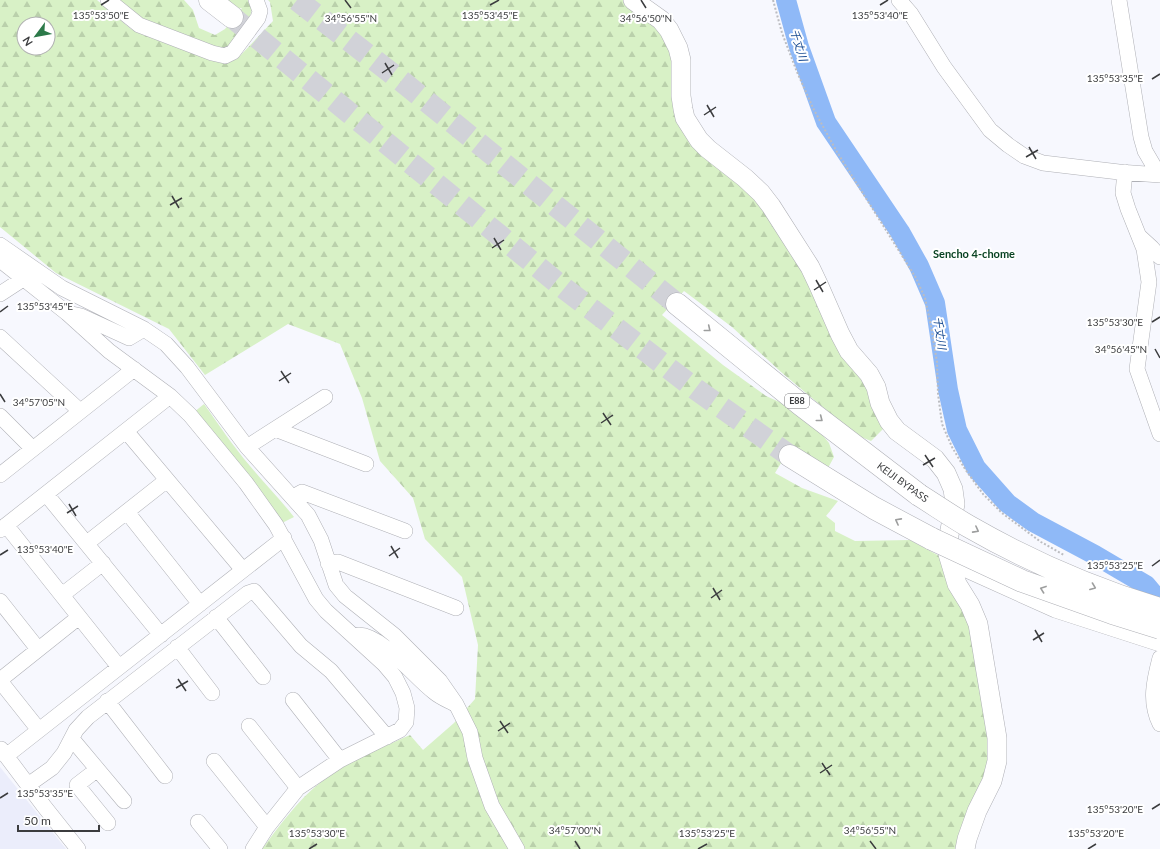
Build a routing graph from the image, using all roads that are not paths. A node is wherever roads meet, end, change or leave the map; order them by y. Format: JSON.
{"nodes":[{"id":1,"x":108,"y":0,"type":"edge"},
{"id":2,"x":210,"y":0,"type":"edge"},
{"id":3,"x":256,"y":0,"type":"edge"},
{"id":4,"x":633,"y":0,"type":"edge"},
{"id":5,"x":899,"y":0,"type":"edge"},
{"id":6,"x":1119,"y":0,"type":"edge"},
{"id":7,"x":232,"y":17,"type":"tunnel mouth"},
{"id":8,"x":1125,"y":172,"type":"junction"},
{"id":9,"x":1160,"y":175,"type":"edge"},
{"id":10,"x":1138,"y":236,"type":"junction"},
{"id":11,"x":0,"y":244,"type":"edge"},
{"id":12,"x":1160,"y":257,"type":"edge"},
{"id":13,"x":0,"y":260,"type":"edge"},
{"id":14,"x":23,"y":279,"type":"junction"},
{"id":15,"x":0,"y":294,"type":"edge"},
{"id":16,"x":677,"y":304,"type":"tunnel mouth"},
{"id":17,"x":68,"y":313,"type":"junction"},
{"id":18,"x":144,"y":329,"type":"junction"},
{"id":19,"x":0,"y":337,"type":"edge"},
{"id":20,"x":134,"y":369,"type":"junction"},
{"id":21,"x":170,"y":396,"type":"junction"},
{"id":22,"x":325,"y":397,"type":"dead end"},
{"id":23,"x":80,"y":411,"type":"junction"},
{"id":24,"x":0,"y":416,"type":"edge"},
{"id":25,"x":275,"y":429,"type":"junction"},
{"id":26,"x":126,"y":431,"type":"junction"},
{"id":27,"x":1160,"y":434,"type":"edge"},
{"id":28,"x":247,"y":447,"type":"junction"},
{"id":29,"x":33,"y":449,"type":"junction"},
{"id":30,"x":790,"y":456,"type":"tunnel mouth"},
{"id":31,"x":366,"y":464,"type":"dead end"},
{"id":32,"x":0,"y":475,"type":"edge"},
{"id":33,"x":167,"y":480,"type":"junction"},
{"id":34,"x":46,"y":494,"type":"junction"},
{"id":35,"x":293,"y":497,"type":"junction"},
{"id":36,"x":127,"y":512,"type":"junction"},
{"id":37,"x":3,"y":528,"type":"edge"},
{"id":38,"x":404,"y":531,"type":"dead end"},
{"id":39,"x":284,"y":538,"type":"junction"},
{"id":40,"x":87,"y":543,"type":"junction"},
{"id":41,"x":103,"y":563,"type":"junction"},
{"id":42,"x":328,"y":563,"type":"junction"},
{"id":43,"x":952,"y":568,"type":"junction"},
{"id":44,"x":243,"y":570,"type":"junction"},
{"id":45,"x":62,"y":595,"type":"junction"},
{"id":46,"x":0,"y":601,"type":"edge"},
{"id":47,"x":200,"y":604,"type":"junction"},
{"id":48,"x":456,"y":608,"type":"dead end"},
{"id":49,"x":1160,"y":609,"type":"edge"},
{"id":50,"x":79,"y":617,"type":"junction"},
{"id":51,"x":216,"y":617,"type":"junction"},
{"id":52,"x":1160,"y":628,"type":"edge"},
{"id":53,"x":161,"y":635,"type":"junction"},
{"id":54,"x":352,"y":635,"type":"junction"},
{"id":55,"x":1160,"y":644,"type":"edge"},
{"id":56,"x":177,"y":647,"type":"junction"},
{"id":57,"x":38,"y":649,"type":"junction"},
{"id":58,"x":1160,"y":658,"type":"edge"},
{"id":59,"x":119,"y":668,"type":"junction"},
{"id":60,"x":263,"y":677,"type":"dead end"},
{"id":61,"x":0,"y":681,"type":"edge"},
{"id":62,"x":212,"y":693,"type":"dead end"},
{"id":63,"x":293,"y":700,"type":"dead end"},
{"id":64,"x":107,"y":701,"type":"junction"},
{"id":65,"x":456,"y":704,"type":"junction"},
{"id":66,"x":1160,"y":724,"type":"edge"},
{"id":67,"x":249,"y":726,"type":"dead end"},
{"id":68,"x":39,"y":730,"type":"junction"},
{"id":69,"x":387,"y":737,"type":"junction"},
{"id":70,"x":72,"y":739,"type":"junction"},
{"id":71,"x":3,"y":752,"type":"edge"},
{"id":72,"x":340,"y":760,"type":"junction"},
{"id":73,"x":214,"y":761,"type":"dead end"},
{"id":74,"x":90,"y":775,"type":"dead end"},
{"id":75,"x":165,"y":776,"type":"dead end"},
{"id":76,"x":109,"y":783,"type":"junction"},
{"id":77,"x":28,"y":785,"type":"junction"},
{"id":78,"x":298,"y":788,"type":"junction"},
{"id":79,"x":89,"y":800,"type":"junction"},
{"id":80,"x":124,"y":801,"type":"dead end"},
{"id":81,"x":198,"y":822,"type":"dead end"},
{"id":82,"x":108,"y":823,"type":"dead end"},
{"id":83,"x":267,"y":827,"type":"junction"},
{"id":84,"x":78,"y":849,"type":"edge"},
{"id":85,"x":220,"y":849,"type":"edge"},
{"id":86,"x":253,"y":849,"type":"edge"},
{"id":87,"x":517,"y":849,"type":"edge"},
{"id":88,"x":965,"y":849,"type":"edge"}],
"edges":[{"from":1,"to":3,"type":"street"},
{"from":2,"to":7,"type":"highway"},
{"from":4,"to":43,"type":"main road"},
{"from":5,"to":8,"type":"street"},
{"from":6,"to":9,"type":"street"},
{"from":8,"to":9,"type":"street"},
{"from":8,"to":10,"type":"street"},
{"from":10,"to":12,"type":"street"},
{"from":10,"to":27,"type":"street"},
{"from":11,"to":18,"type":"street"},
{"from":13,"to":14,"type":"street"},
{"from":14,"to":15,"type":"street"},
{"from":14,"to":17,"type":"street"},
{"from":16,"to":49,"type":"highway","name":"KEIJI BYPASS","number":"E88","one_way":true,"bridge":true},
{"from":17,"to":18,"type":"street"},
{"from":17,"to":20,"type":"street"},
{"from":18,"to":28,"type":"street"},
{"from":19,"to":23,"type":"street"},
{"from":20,"to":21,"type":"street"},
{"from":20,"to":23,"type":"street"},
{"from":21,"to":26,"type":"street"},
{"from":21,"to":39,"type":"street"},
{"from":22,"to":25,"type":"street"},
{"from":23,"to":29,"type":"street"},
{"from":24,"to":29,"type":"street"},
{"from":25,"to":28,"type":"street"},
{"from":25,"to":31,"type":"street"},
{"from":26,"to":33,"type":"street"},
{"from":26,"to":34,"type":"street"},
{"from":28,"to":35,"type":"street"},
{"from":29,"to":32,"type":"street"},
{"from":52,"to":30,"type":"highway","one_way":true,"bridge":true},
{"from":33,"to":36,"type":"street"},
{"from":33,"to":44,"type":"street"},
{"from":34,"to":37,"type":"street"},
{"from":34,"to":40,"type":"street"},
{"from":35,"to":38,"type":"street"},
{"from":35,"to":42,"type":"street"},
{"from":36,"to":40,"type":"street"},
{"from":36,"to":47,"type":"street"},
{"from":37,"to":45,"type":"street"},
{"from":39,"to":44,"type":"street"},
{"from":39,"to":54,"type":"street"},
{"from":40,"to":41,"type":"street"},
{"from":41,"to":45,"type":"street"},
{"from":41,"to":53,"type":"street"},
{"from":42,"to":48,"type":"street"},
{"from":42,"to":65,"type":"street"},
{"from":43,"to":55,"type":"street"},
{"from":43,"to":88,"type":"main road"},
{"from":44,"to":47,"type":"street"},
{"from":45,"to":50,"type":"street"},
{"from":46,"to":57,"type":"street"},
{"from":47,"to":53,"type":"street"},
{"from":50,"to":57,"type":"street"},
{"from":50,"to":59,"type":"street"},
{"from":51,"to":56,"type":"street"},
{"from":51,"to":60,"type":"street"},
{"from":51,"to":69,"type":"street"},
{"from":53,"to":59,"type":"street"},
{"from":54,"to":65,"type":"street"},
{"from":54,"to":69,"type":"street"},
{"from":56,"to":62,"type":"street"},
{"from":56,"to":64,"type":"street"},
{"from":57,"to":61,"type":"street"},
{"from":58,"to":66,"type":"street"},
{"from":59,"to":68,"type":"street"},
{"from":61,"to":68,"type":"street"},
{"from":63,"to":72,"type":"street"},
{"from":64,"to":70,"type":"street"},
{"from":64,"to":75,"type":"street"},
{"from":65,"to":87,"type":"street"},
{"from":67,"to":78,"type":"street"},
{"from":68,"to":71,"type":"street"},
{"from":69,"to":72,"type":"street"},
{"from":70,"to":76,"type":"street"},
{"from":70,"to":77,"type":"street"},
{"from":71,"to":77,"type":"street"},
{"from":72,"to":78,"type":"street"},
{"from":73,"to":83,"type":"street"},
{"from":74,"to":79,"type":"street"},
{"from":76,"to":79,"type":"street"},
{"from":76,"to":80,"type":"street"},
{"from":77,"to":84,"type":"street"},
{"from":78,"to":83,"type":"street"},
{"from":79,"to":82,"type":"street"},
{"from":81,"to":85,"type":"street"},
{"from":83,"to":86,"type":"street"}]}
